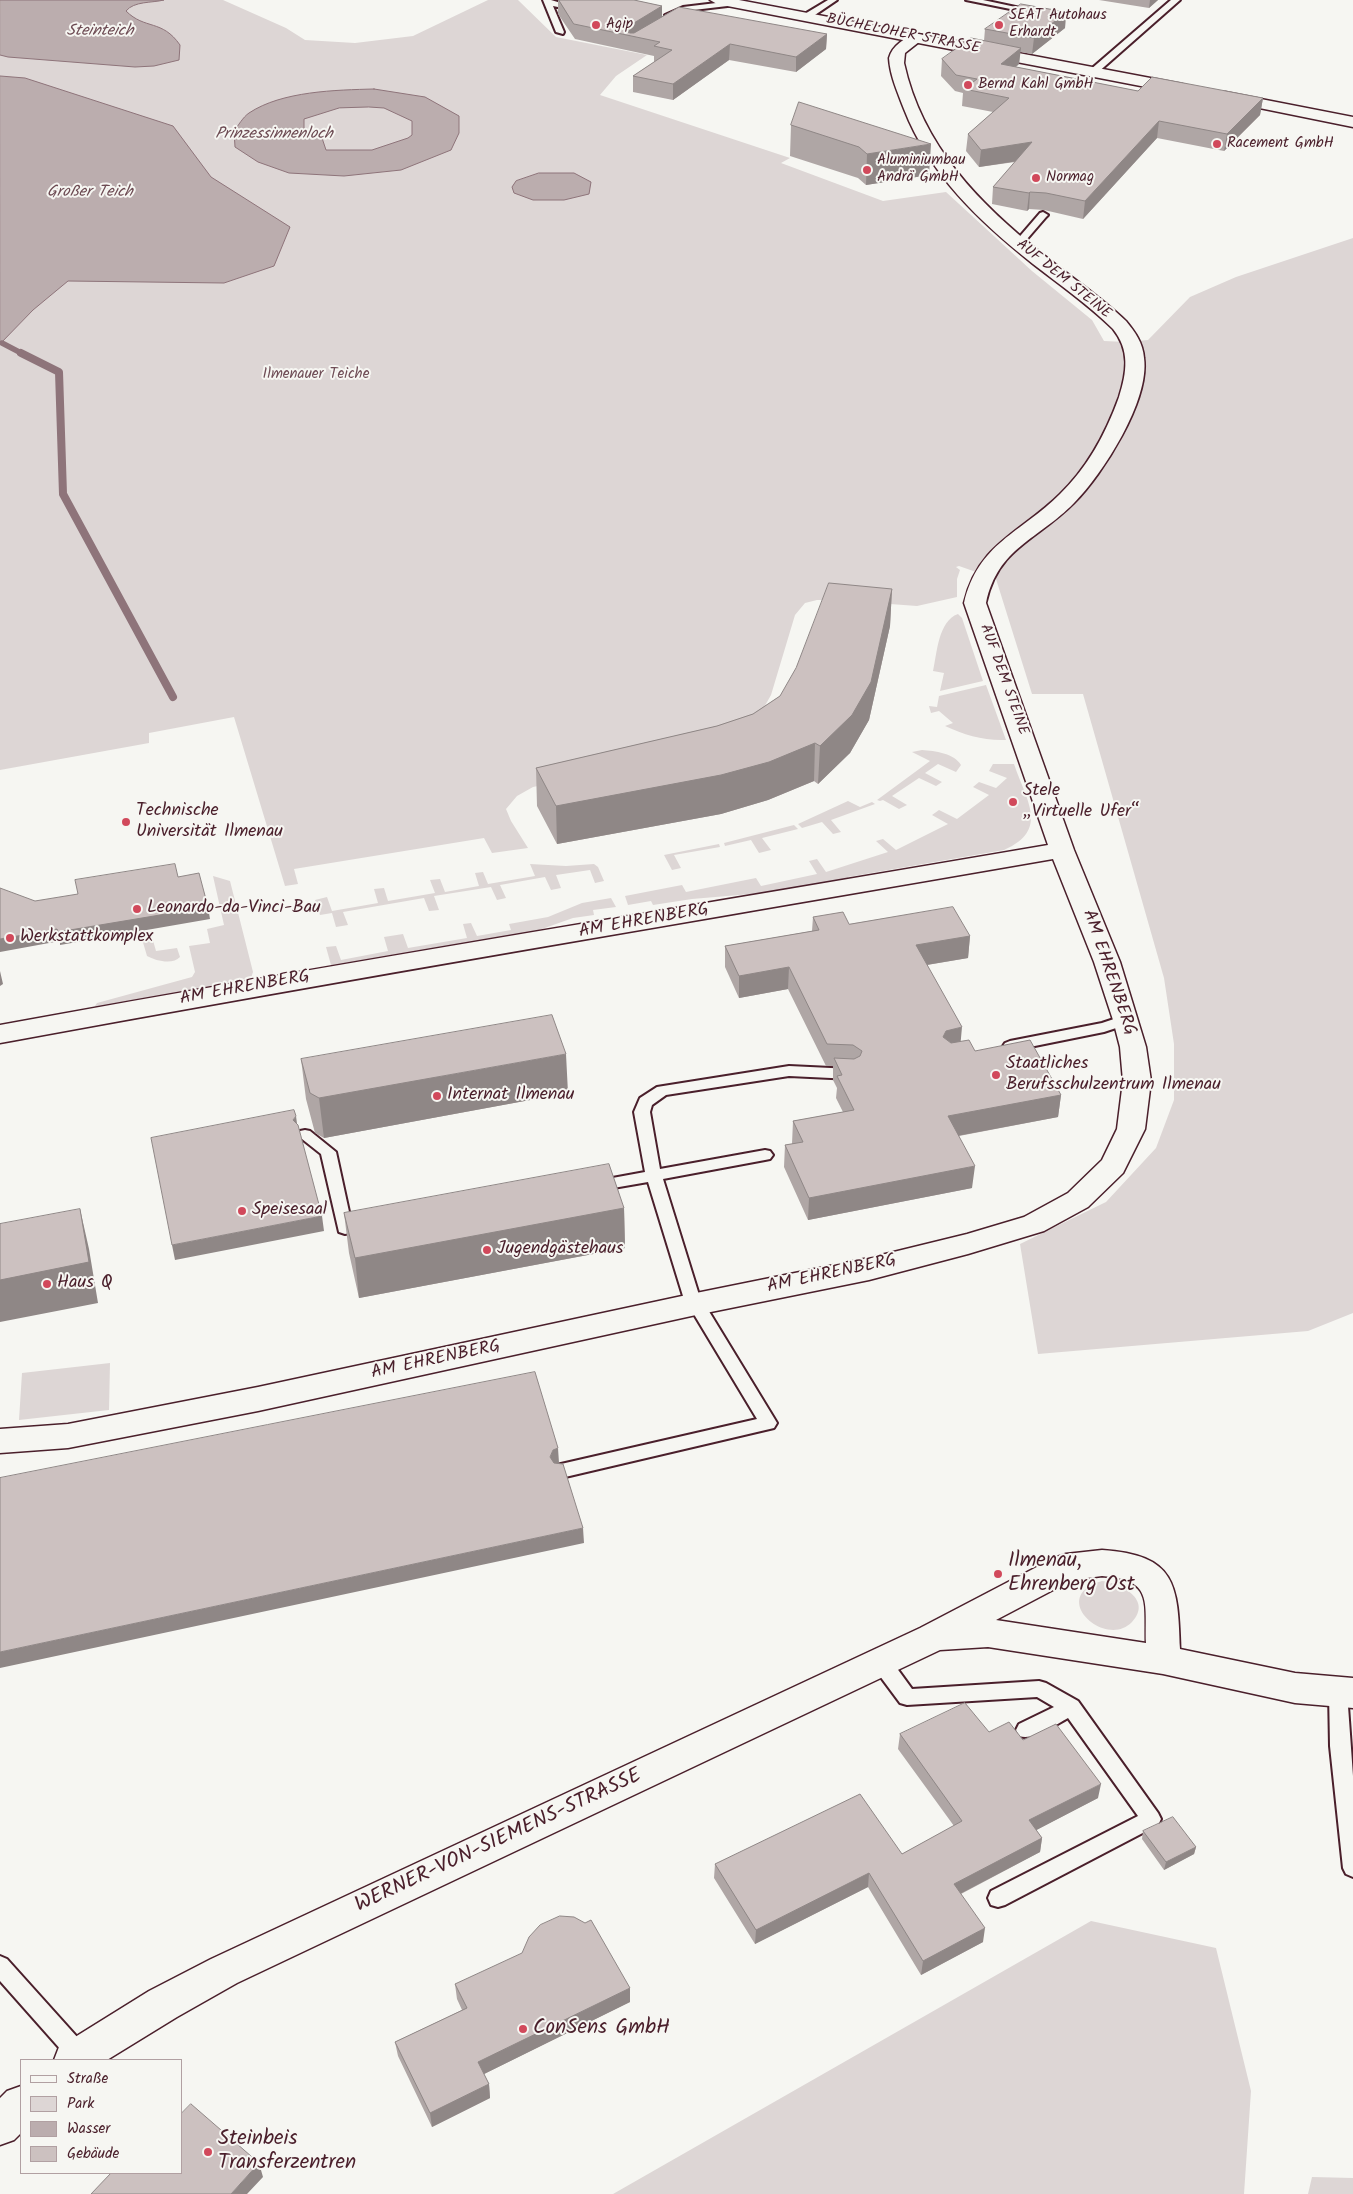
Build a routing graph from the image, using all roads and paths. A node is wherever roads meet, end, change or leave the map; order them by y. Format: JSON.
{"nodes":[{"id":1,"x":717,"y":0,"type":"edge"},
{"id":2,"x":832,"y":0,"type":"edge"},
{"id":3,"x":970,"y":0,"type":"edge"},
{"id":4,"x":1176,"y":0,"type":"edge"},
{"id":5,"x":547,"y":1,"type":"edge"},
{"id":6,"x":733,"y":3,"type":"junction"},
{"id":7,"x":588,"y":11,"type":"edge"},
{"id":8,"x":1037,"y":12,"type":"edge"},
{"id":9,"x":806,"y":17,"type":"junction"},
{"id":10,"x":665,"y":25,"type":"edge"},
{"id":11,"x":560,"y":32,"type":"dead end"},
{"id":12,"x":917,"y":38,"type":"junction"},
{"id":13,"x":1093,"y":72,"type":"junction"},
{"id":14,"x":1353,"y":122,"type":"edge"},
{"id":15,"x":1042,"y":215,"type":"edge"},
{"id":16,"x":1018,"y":244,"type":"junction"},
{"id":17,"x":1062,"y":850,"type":"junction"},
{"id":18,"x":1126,"y":1020,"type":"junction"},
{"id":19,"x":0,"y":1034,"type":"edge"},
{"id":20,"x":998,"y":1048,"type":"edge"},
{"id":21,"x":852,"y":1074,"type":"edge"},
{"id":22,"x":304,"y":1135,"type":"dead end"},
{"id":23,"x":765,"y":1155,"type":"dead end"},
{"id":24,"x":654,"y":1176,"type":"junction"},
{"id":25,"x":577,"y":1189,"type":"edge"},
{"id":26,"x":384,"y":1222,"type":"edge"},
{"id":27,"x":696,"y":1304,"type":"junction"},
{"id":28,"x":0,"y":1441,"type":"edge"},
{"id":29,"x":562,"y":1471,"type":"edge"},
{"id":30,"x":932,"y":1638,"type":"junction"},
{"id":31,"x":1162,"y":1660,"type":"junction"},
{"id":32,"x":881,"y":1662,"type":"junction"},
{"id":33,"x":1346,"y":1692,"type":"edge"},
{"id":34,"x":1071,"y":1708,"type":"junction"},
{"id":35,"x":1026,"y":1730,"type":"dead end"},
{"id":36,"x":1347,"y":1746,"type":"edge"},
{"id":37,"x":1353,"y":1868,"type":"edge"},
{"id":38,"x":998,"y":1898,"type":"dead end"},
{"id":39,"x":0,"y":1966,"type":"edge"},
{"id":40,"x":76,"y":2058,"type":"edge"},
{"id":41,"x":20,"y":2107,"type":"edge"},
{"id":42,"x":0,"y":2126,"type":"edge"}],
"edges":[{"from":1,"to":6,"type":"street","name":"BÜCHELOHER STRASSE"},
{"from":2,"to":9,"type":"lane"},
{"from":3,"to":8,"type":"lane"},
{"from":4,"to":13,"type":"lane"},
{"from":5,"to":7,"type":"lane"},
{"from":5,"to":11,"type":"lane"},
{"from":6,"to":9,"type":"street","name":"BÜCHELOHER STRASSE"},
{"from":6,"to":10,"type":"lane"},
{"from":9,"to":12,"type":"street","name":"BÜCHELOHER STRASSE"},
{"from":12,"to":13,"type":"street","name":"BÜCHELOHER STRASSE"},
{"from":12,"to":16,"type":"street","name":"AUF DEM STEINE"},
{"from":13,"to":14,"type":"street","name":"BÜCHELOHER STRASSE"},
{"from":15,"to":16,"type":"lane"},
{"from":16,"to":17,"type":"street","name":"AUF DEM STEINE"},
{"from":17,"to":18,"type":"street","name":"AM EHRENBERG"},
{"from":17,"to":19,"type":"street","name":"AM EHRENBERG"},
{"from":18,"to":20,"type":"lane"},
{"from":18,"to":27,"type":"street","name":"AM EHRENBERG"},
{"from":21,"to":24,"type":"lane"},
{"from":22,"to":26,"type":"lane"},
{"from":23,"to":24,"type":"lane"},
{"from":24,"to":25,"type":"lane"},
{"from":24,"to":27,"type":"lane"},
{"from":27,"to":28,"type":"street","name":"AM EHRENBERG"},
{"from":27,"to":29,"type":"lane"},
{"from":30,"to":31,"type":"street","name":"WERNER-VON-SIEMENS-STRASSE"},
{"from":30,"to":31,"type":"street","name":"WERNER-VON-SIEMENS-STRASSE"},
{"from":30,"to":32,"type":"street","name":"WERNER-VON-SIEMENS-STRASSE"},
{"from":31,"to":33,"type":"street","name":"WERNER-VON-SIEMENS-STRASSE"},
{"from":32,"to":34,"type":"lane"},
{"from":32,"to":40,"type":"street","name":"WERNER-VON-SIEMENS-STRASSE"},
{"from":33,"to":36,"type":"lane"},
{"from":34,"to":35,"type":"lane"},
{"from":34,"to":38,"type":"lane"},
{"from":36,"to":37,"type":"lane"},
{"from":39,"to":40,"type":"lane"},
{"from":41,"to":42,"type":"street"}]}
